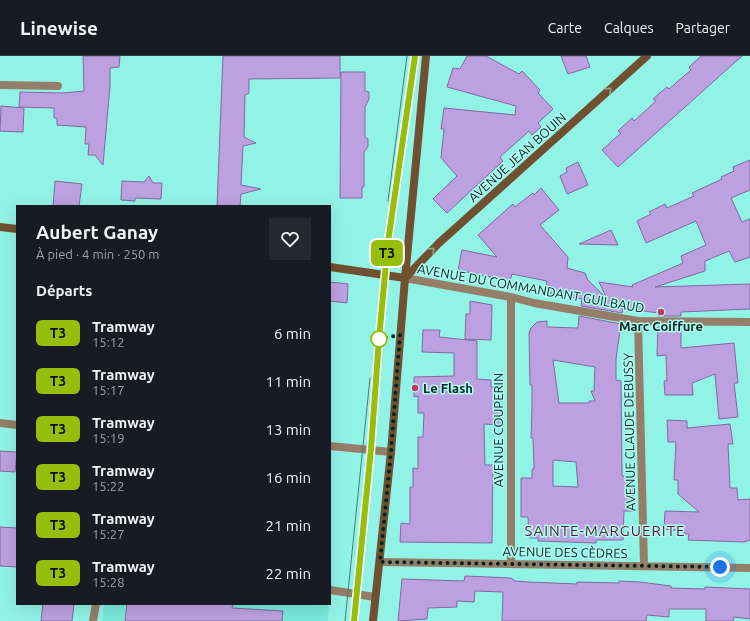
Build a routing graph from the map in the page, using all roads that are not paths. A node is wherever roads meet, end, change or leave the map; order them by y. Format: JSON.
{"nodes":[{"id":1,"x":426,"y":56,"type":"edge"},
{"id":2,"x":647,"y":56,"type":"edge"},
{"id":3,"x":0,"y":85,"type":"edge"},
{"id":4,"x":58,"y":86,"type":"dead end"},
{"id":5,"x":0,"y":227,"type":"edge"},
{"id":6,"x":16,"y":229,"type":"edge"},
{"id":7,"x":331,"y":267,"type":"edge"},
{"id":8,"x":404,"y":278,"type":"junction"},
{"id":9,"x":511,"y":297,"type":"junction"},
{"id":10,"x":638,"y":321,"type":"junction"},
{"id":11,"x":750,"y":322,"type":"edge"},
{"id":12,"x":0,"y":423,"type":"edge"},
{"id":13,"x":16,"y":425,"type":"edge"},
{"id":14,"x":331,"y":446,"type":"edge"},
{"id":15,"x":391,"y":452,"type":"junction"},
{"id":16,"x":380,"y":562,"type":"junction"},
{"id":17,"x":511,"y":563,"type":"junction"},
{"id":18,"x":644,"y":566,"type":"junction"},
{"id":19,"x":750,"y":568,"type":"edge"},
{"id":20,"x":331,"y":590,"type":"edge"},
{"id":21,"x":375,"y":597,"type":"junction"},
{"id":22,"x":96,"y":605,"type":"edge"},
{"id":23,"x":93,"y":621,"type":"edge"},
{"id":24,"x":373,"y":621,"type":"edge"}],
"edges":[{"from":1,"to":8,"type":"main road"},
{"from":8,"to":2,"type":"main road","name":"AVENUE JEAN BOUIN","one_way":true},
{"from":3,"to":4,"type":"street"},
{"from":5,"to":6,"type":"main road"},
{"from":7,"to":8,"type":"main road"},
{"from":8,"to":9,"type":"street","name":"AVENUE DU COMMANDANT GUILBAUD"},
{"from":8,"to":15,"type":"main road"},
{"from":9,"to":10,"type":"street","name":"AVENUE DU COMMANDANT GUILBAUD"},
{"from":9,"to":17,"type":"street","name":"AVENUE COUPERIN"},
{"from":10,"to":11,"type":"street","name":"AVENUE DU COMMANDANT GUILBAUD"},
{"from":10,"to":18,"type":"street","name":"AVENUE CLAUDE DEBUSSY"},
{"from":12,"to":13,"type":"street"},
{"from":14,"to":15,"type":"street"},
{"from":15,"to":16,"type":"main road"},
{"from":16,"to":17,"type":"street","name":"AVENUE DES CÈDRES"},
{"from":16,"to":21,"type":"main road"},
{"from":17,"to":18,"type":"street","name":"AVENUE DES CÈDRES"},
{"from":18,"to":19,"type":"street","name":"AVENUE DES CÈDRES"},
{"from":20,"to":21,"type":"street"},
{"from":21,"to":24,"type":"main road"},
{"from":22,"to":23,"type":"street"}]}
